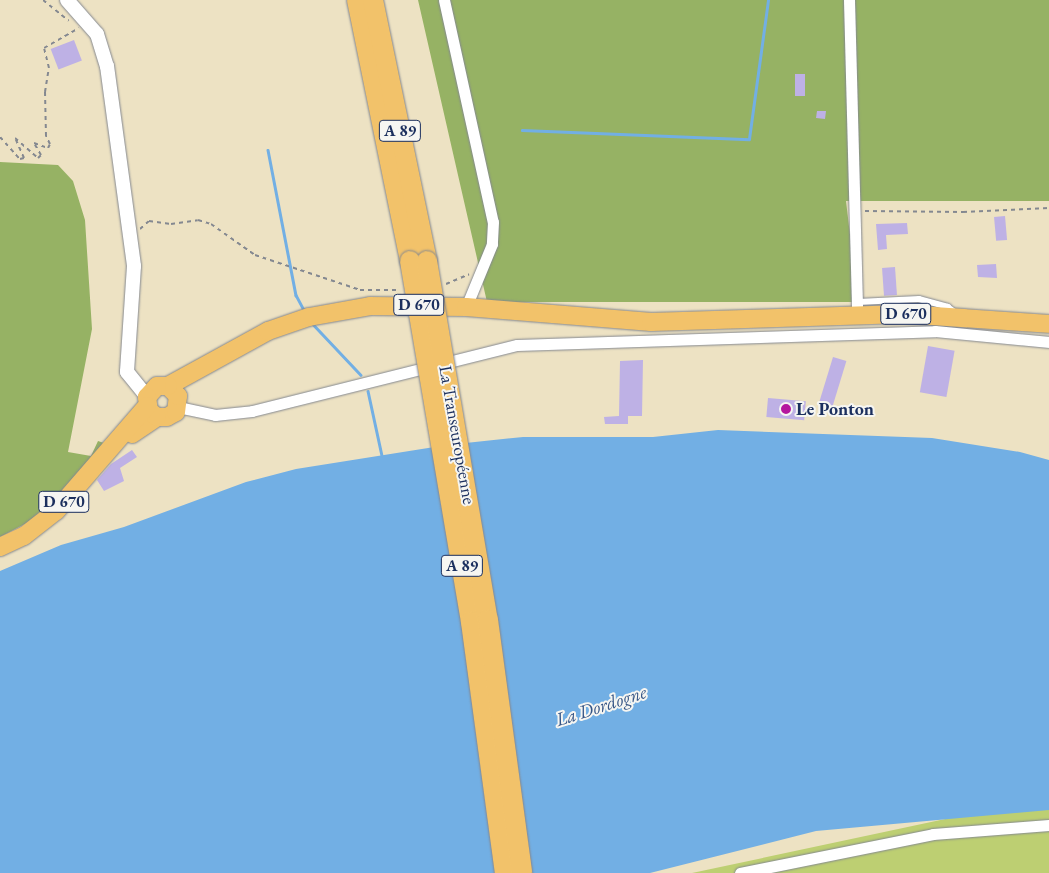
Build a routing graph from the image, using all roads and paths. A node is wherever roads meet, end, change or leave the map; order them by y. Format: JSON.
{"nodes":[{"id":1,"x":43,"y":0,"type":"edge"},
{"id":2,"x":67,"y":0,"type":"edge"},
{"id":3,"x":357,"y":0,"type":"edge"},
{"id":4,"x":373,"y":0,"type":"edge"},
{"id":5,"x":444,"y":0,"type":"edge"},
{"id":6,"x":849,"y":0,"type":"edge"},
{"id":7,"x":84,"y":26,"type":"junction"},
{"id":8,"x":0,"y":137,"type":"edge"},
{"id":9,"x":1049,"y":208,"type":"edge"},
{"id":10,"x":855,"y":210,"type":"junction"},
{"id":11,"x":130,"y":230,"type":"junction"},
{"id":12,"x":485,"y":260,"type":"junction"},
{"id":13,"x":418,"y":261,"type":"junction"},
{"id":14,"x":442,"y":284,"type":"dead end"},
{"id":15,"x":405,"y":290,"type":"dead end"},
{"id":16,"x":466,"y":307,"type":"junction"},
{"id":17,"x":858,"y":308,"type":"junction"},
{"id":18,"x":1049,"y":324,"type":"edge"},
{"id":19,"x":1049,"y":342,"type":"edge"},
{"id":20,"x":208,"y":364,"type":"junction"},
{"id":21,"x":155,"y":398,"type":"junction"},
{"id":22,"x":178,"y":404,"type":"junction"},
{"id":23,"x":0,"y":548,"type":"edge"},
{"id":24,"x":1049,"y":825,"type":"edge"},
{"id":25,"x":505,"y":873,"type":"edge"},
{"id":26,"x":522,"y":873,"type":"edge"},
{"id":27,"x":740,"y":873,"type":"edge"}],
"edges":[{"from":1,"to":7,"type":"path"},
{"from":2,"to":7,"type":"street"},
{"from":3,"to":13,"type":"highway","name":"La Transeuropéenne","number":"A 89"},
{"from":4,"to":13,"type":"highway","name":"La Transeuropéenne","number":"A 89"},
{"from":5,"to":12,"type":"street"},
{"from":6,"to":10,"type":"street"},
{"from":7,"to":8,"type":"path"},
{"from":7,"to":11,"type":"street"},
{"from":9,"to":10,"type":"path"},
{"from":10,"to":17,"type":"street"},
{"from":11,"to":15,"type":"path"},
{"from":11,"to":21,"type":"street"},
{"from":12,"to":14,"type":"path"},
{"from":12,"to":16,"type":"street"},
{"from":13,"to":25,"type":"highway","name":"La Transeuropéenne","number":"A 89","bridge":true},
{"from":13,"to":26,"type":"highway","name":"La Transeuropéenne","number":"A 89","bridge":true},
{"from":16,"to":17,"type":"main road","number":"D 670"},
{"from":16,"to":20,"type":"main road","number":"D 670"},
{"from":17,"to":18,"type":"main road","number":"D 670"},
{"from":19,"to":22,"type":"street"},
{"from":20,"to":21,"type":"main road","number":"D 670"},
{"from":20,"to":22,"type":"main road","number":"D 670"},
{"from":21,"to":22,"type":"main road"},
{"from":21,"to":22,"type":"main road"},
{"from":21,"to":23,"type":"main road","number":"D 670"},
{"from":24,"to":27,"type":"street"}]}
